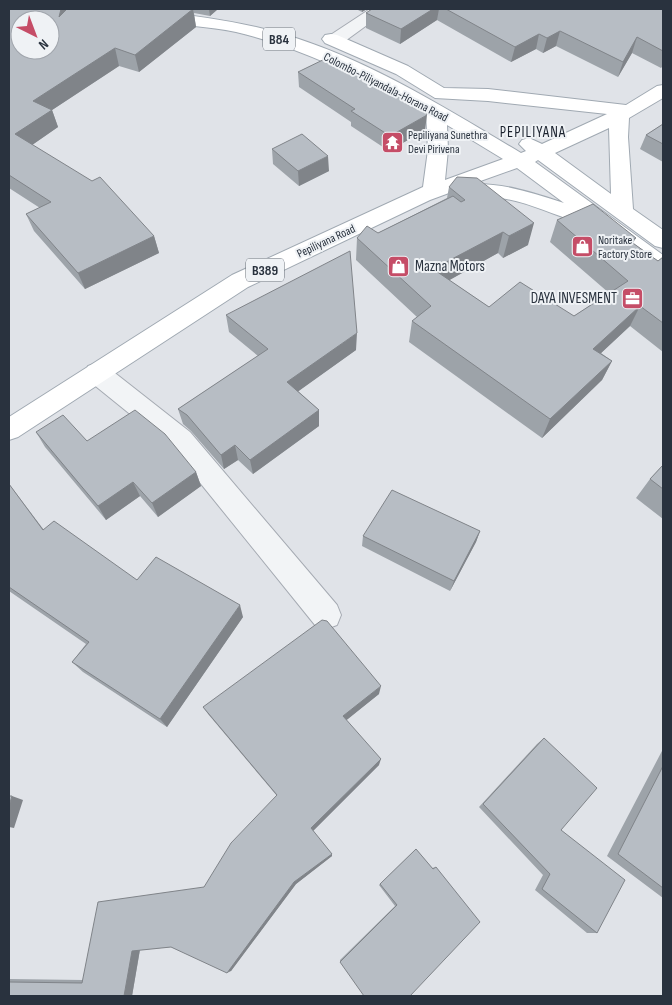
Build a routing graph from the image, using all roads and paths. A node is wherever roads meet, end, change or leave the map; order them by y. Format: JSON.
{"nodes":[{"id":1,"x":192,"y":9,"type":"edge"},
{"id":2,"x":382,"y":9,"type":"edge"},
{"id":3,"x":146,"y":15,"type":"edge"},
{"id":4,"x":335,"y":40,"type":"junction"},
{"id":5,"x":663,"y":90,"type":"edge"},
{"id":6,"x":437,"y":102,"type":"junction"},
{"id":7,"x":474,"y":112,"type":"dead end"},
{"id":8,"x":625,"y":113,"type":"junction"},
{"id":9,"x":512,"y":133,"type":"dead end"},
{"id":10,"x":542,"y":152,"type":"junction"},
{"id":11,"x":521,"y":161,"type":"junction"},
{"id":12,"x":428,"y":193,"type":"junction"},
{"id":13,"x":617,"y":219,"type":"junction"},
{"id":14,"x":663,"y":240,"type":"edge"},
{"id":15,"x":663,"y":266,"type":"edge"},
{"id":16,"x":97,"y":373,"type":"junction"},
{"id":17,"x":9,"y":430,"type":"edge"},
{"id":18,"x":326,"y":615,"type":"dead end"}],
"edges":[{"from":1,"to":4,"type":"main road","name":"Colombo-Piliyandala-Horana Road","number":"B84"},
{"from":2,"to":4,"type":"street"},
{"from":3,"to":6,"type":"main road","name":"Colombo-Piliyandala-Horana Road","number":"B84"},
{"from":4,"to":6,"type":"main road","name":"Colombo-Piliyandala-Horana Road","number":"B84"},
{"from":5,"to":8,"type":"main road","name":"Pepiliyana Road","number":"B389"},
{"from":6,"to":7,"type":"main road","name":"Colombo-Piliyandala-Horana Road","number":"B84"},
{"from":6,"to":8,"type":"main road"},
{"from":6,"to":11,"type":"main road","name":"Colombo-Piliyandala-Horana Road","number":"B84"},
{"from":6,"to":12,"type":"main road"},
{"from":8,"to":10,"type":"main road","name":"Pepiliyana Road","number":"B389"},
{"from":8,"to":13,"type":"main road"},
{"from":9,"to":10,"type":"main road","name":"Colombo-Piliyandala-Horana Road","number":"B84"},
{"from":10,"to":11,"type":"main road","name":"Pepiliyana Road","number":"B389"},
{"from":10,"to":13,"type":"main road","name":"Colombo-Piliyandala-Horana Road","number":"B84"},
{"from":11,"to":12,"type":"main road","name":"Pepiliyana Road","number":"B389"},
{"from":11,"to":13,"type":"main road","name":"Colombo-Piliyandala-Horana Road","number":"B84"},
{"from":12,"to":13,"type":"main road"},
{"from":12,"to":16,"type":"main road","name":"Pepiliyana Road","number":"B389"},
{"from":13,"to":14,"type":"main road","name":"Colombo-Piliyandala-Horana Road","number":"B84"},
{"from":13,"to":15,"type":"main road","name":"Colombo-Piliyandala-Horana Road","number":"B84"},
{"from":16,"to":17,"type":"main road","name":"Pepiliyana Road","number":"B389"},
{"from":16,"to":18,"type":"street"}]}
